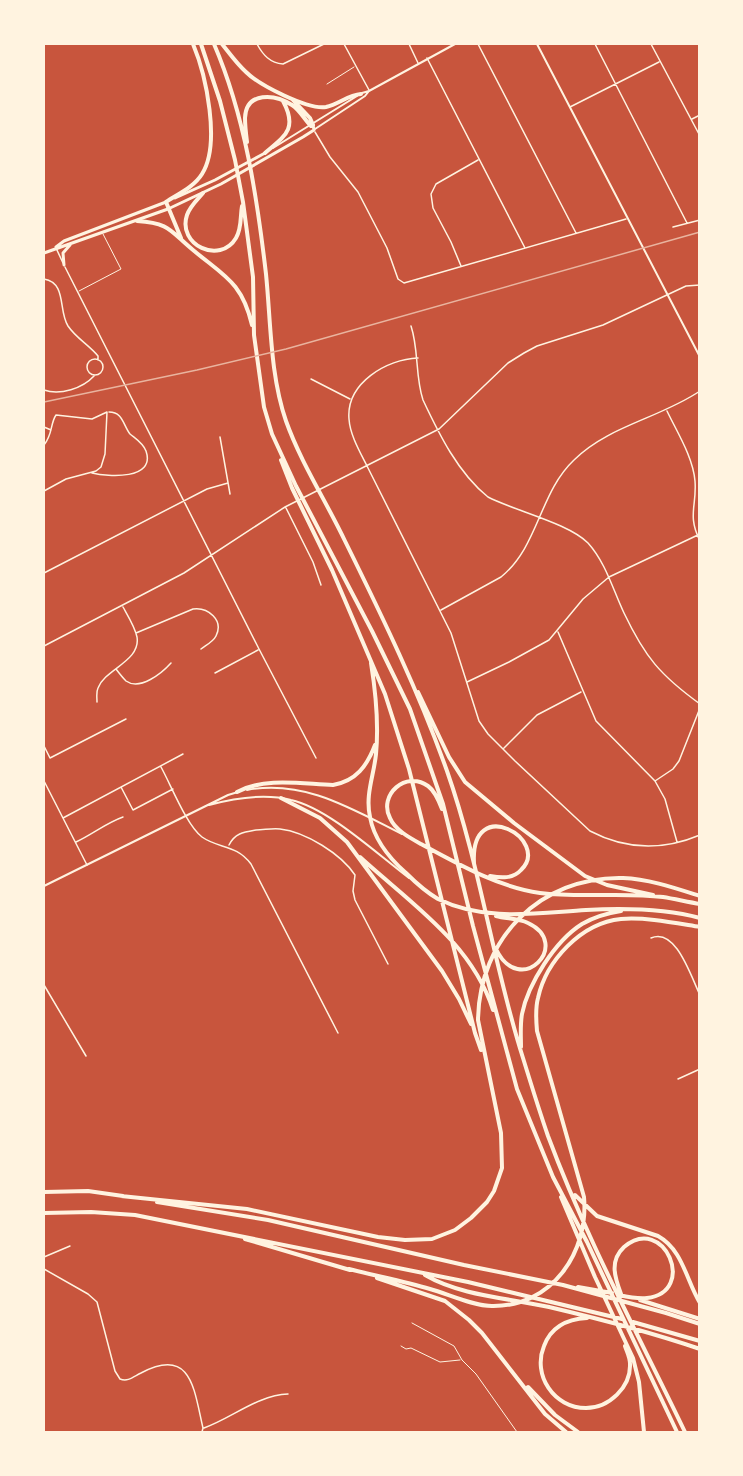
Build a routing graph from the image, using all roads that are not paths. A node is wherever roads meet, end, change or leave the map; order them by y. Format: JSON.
{"nodes":[{"id":1,"x":193,"y":44,"type":"edge"},
{"id":2,"x":201,"y":44,"type":"edge"},
{"id":3,"x":214,"y":44,"type":"edge"},
{"id":4,"x":222,"y":44,"type":"edge"},
{"id":5,"x":257,"y":44,"type":"edge"},
{"id":6,"x":324,"y":44,"type":"edge"},
{"id":7,"x":344,"y":44,"type":"edge"},
{"id":8,"x":409,"y":44,"type":"edge"},
{"id":9,"x":455,"y":44,"type":"edge"},
{"id":10,"x":478,"y":44,"type":"edge"},
{"id":11,"x":537,"y":44,"type":"edge"},
{"id":12,"x":595,"y":44,"type":"edge"},
{"id":13,"x":651,"y":44,"type":"edge"},
{"id":14,"x":427,"y":58,"type":"junction"},
{"id":15,"x":660,"y":61,"type":"junction"},
{"id":16,"x":418,"y":63,"type":"junction"},
{"id":17,"x":356,"y":66,"type":"junction"},
{"id":18,"x":327,"y":84,"type":"dead end"},
{"id":19,"x":616,"y":84,"type":"junction"},
{"id":20,"x":369,"y":91,"type":"junction"},
{"id":21,"x":361,"y":94,"type":"junction"},
{"id":22,"x":290,"y":97,"type":"junction"},
{"id":23,"x":283,"y":101,"type":"junction"},
{"id":24,"x":570,"y":107,"type":"junction"},
{"id":25,"x":699,"y":115,"type":"edge"},
{"id":26,"x":691,"y":120,"type":"junction"},
{"id":27,"x":312,"y":127,"type":"junction"},
{"id":28,"x":699,"y":136,"type":"edge"},
{"id":29,"x":248,"y":152,"type":"junction"},
{"id":30,"x":264,"y":153,"type":"junction"},
{"id":31,"x":479,"y":160,"type":"junction"},
{"id":32,"x":203,"y":193,"type":"junction"},
{"id":33,"x":166,"y":202,"type":"junction"},
{"id":34,"x":243,"y":202,"type":"junction"},
{"id":35,"x":168,"y":209,"type":"junction"},
{"id":36,"x":627,"y":219,"type":"junction"},
{"id":37,"x":699,"y":220,"type":"edge"},
{"id":38,"x":137,"y":221,"type":"junction"},
{"id":39,"x":687,"y":223,"type":"junction"},
{"id":40,"x":106,"y":225,"type":"junction"},
{"id":41,"x":673,"y":227,"type":"dead end"},
{"id":42,"x":103,"y":233,"type":"junction"},
{"id":43,"x":576,"y":234,"type":"junction"},
{"id":44,"x":181,"y":238,"type":"junction"},
{"id":45,"x":71,"y":244,"type":"junction"},
{"id":46,"x":55,"y":248,"type":"junction"},
{"id":47,"x":525,"y":249,"type":"junction"},
{"id":48,"x":44,"y":252,"type":"edge"},
{"id":49,"x":64,"y":265,"type":"junction"},
{"id":50,"x":462,"y":267,"type":"junction"},
{"id":51,"x":44,"y":279,"type":"edge"},
{"id":52,"x":699,"y":285,"type":"edge"},
{"id":53,"x":78,"y":292,"type":"junction"},
{"id":54,"x":666,"y":295,"type":"junction"},
{"id":55,"x":411,"y":326,"type":"dead end"},
{"id":56,"x":254,"y":335,"type":"junction"},
{"id":57,"x":699,"y":357,"type":"edge"},
{"id":58,"x":418,"y":358,"type":"junction"},
{"id":59,"x":98,"y":360,"type":"junction"},
{"id":60,"x":94,"y":376,"type":"junction"},
{"id":61,"x":311,"y":379,"type":"dead end"},
{"id":62,"x":44,"y":390,"type":"edge"},
{"id":63,"x":699,"y":392,"type":"edge"},
{"id":64,"x":351,"y":399,"type":"junction"},
{"id":65,"x":666,"y":409,"type":"junction"},
{"id":66,"x":107,"y":412,"type":"junction"},
{"id":67,"x":44,"y":427,"type":"edge"},
{"id":68,"x":439,"y":429,"type":"junction"},
{"id":69,"x":52,"y":430,"type":"junction"},
{"id":70,"x":220,"y":437,"type":"dead end"},
{"id":71,"x":44,"y":445,"type":"edge"},
{"id":72,"x":367,"y":466,"type":"junction"},
{"id":73,"x":92,"y":473,"type":"junction"},
{"id":74,"x":228,"y":483,"type":"junction"},
{"id":75,"x":44,"y":491,"type":"edge"},
{"id":76,"x":230,"y":494,"type":"dead end"},
{"id":77,"x":185,"y":501,"type":"junction"},
{"id":78,"x":285,"y":507,"type":"junction"},
{"id":79,"x":305,"y":510,"type":"junction"},
{"id":80,"x":539,"y":518,"type":"junction"},
{"id":81,"x":698,"y":535,"type":"edge"},
{"id":82,"x":699,"y":541,"type":"edge"},
{"id":83,"x":210,"y":554,"type":"junction"},
{"id":84,"x":44,"y":573,"type":"edge"},
{"id":85,"x":609,"y":577,"type":"junction"},
{"id":86,"x":321,"y":585,"type":"dead end"},
{"id":87,"x":123,"y":606,"type":"junction"},
{"id":88,"x":441,"y":610,"type":"junction"},
{"id":89,"x":558,"y":632,"type":"junction"},
{"id":90,"x":136,"y":633,"type":"junction"},
{"id":91,"x":44,"y":646,"type":"edge"},
{"id":92,"x":201,"y":649,"type":"dead end"},
{"id":93,"x":258,"y":649,"type":"junction"},
{"id":94,"x":371,"y":659,"type":"junction"},
{"id":95,"x":171,"y":663,"type":"dead end"},
{"id":96,"x":406,"y":666,"type":"junction"},
{"id":97,"x":116,"y":669,"type":"junction"},
{"id":98,"x":215,"y":674,"type":"dead end"},
{"id":99,"x":467,"y":682,"type":"junction"},
{"id":100,"x":582,"y":692,"type":"junction"},
{"id":101,"x":97,"y":702,"type":"dead end"},
{"id":102,"x":699,"y":704,"type":"edge"},
{"id":103,"x":699,"y":708,"type":"edge"},
{"id":104,"x":126,"y":719,"type":"dead end"},
{"id":105,"x":377,"y":742,"type":"junction"},
{"id":106,"x":44,"y":746,"type":"edge"},
{"id":107,"x":503,"y":749,"type":"junction"},
{"id":108,"x":183,"y":754,"type":"dead end"},
{"id":109,"x":316,"y":758,"type":"dead end"},
{"id":110,"x":161,"y":767,"type":"junction"},
{"id":111,"x":44,"y":781,"type":"edge"},
{"id":112,"x":655,"y":782,"type":"junction"},
{"id":113,"x":121,"y":786,"type":"junction"},
{"id":114,"x":173,"y":789,"type":"junction"},
{"id":115,"x":237,"y":792,"type":"junction"},
{"id":116,"x":281,"y":798,"type":"junction"},
{"id":117,"x":204,"y":807,"type":"junction"},
{"id":118,"x":187,"y":816,"type":"junction"},
{"id":119,"x":123,"y":817,"type":"dead end"},
{"id":120,"x":63,"y":818,"type":"junction"},
{"id":121,"x":446,"y":818,"type":"junction"},
{"id":122,"x":699,"y":835,"type":"edge"},
{"id":123,"x":415,"y":841,"type":"junction"},
{"id":124,"x":677,"y":842,"type":"junction"},
{"id":125,"x":76,"y":843,"type":"junction"},
{"id":126,"x":228,"y":846,"type":"junction"},
{"id":127,"x":353,"y":850,"type":"junction"},
{"id":128,"x":87,"y":866,"type":"junction"},
{"id":129,"x":475,"y":873,"type":"junction"},
{"id":130,"x":482,"y":874,"type":"junction"},
{"id":131,"x":44,"y":886,"type":"edge"},
{"id":132,"x":426,"y":891,"type":"junction"},
{"id":133,"x":699,"y":896,"type":"edge"},
{"id":134,"x":663,"y":897,"type":"junction"},
{"id":135,"x":699,"y":904,"type":"edge"},
{"id":136,"x":631,"y":910,"type":"junction"},
{"id":137,"x":483,"y":913,"type":"junction"},
{"id":138,"x":699,"y":918,"type":"edge"},
{"id":139,"x":699,"y":927,"type":"edge"},
{"id":140,"x":489,"y":935,"type":"junction"},
{"id":141,"x":651,"y":938,"type":"dead end"},
{"id":142,"x":388,"y":964,"type":"dead end"},
{"id":143,"x":44,"y":985,"type":"edge"},
{"id":144,"x":699,"y":994,"type":"edge"},
{"id":145,"x":338,"y":1033,"type":"dead end"},
{"id":146,"x":475,"y":1033,"type":"junction"},
{"id":147,"x":521,"y":1053,"type":"junction"},
{"id":148,"x":86,"y":1056,"type":"dead end"},
{"id":149,"x":486,"y":1065,"type":"junction"},
{"id":150,"x":699,"y":1069,"type":"edge"},
{"id":151,"x":512,"y":1072,"type":"junction"},
{"id":152,"x":678,"y":1079,"type":"dead end"},
{"id":153,"x":564,"y":1175,"type":"junction"},
{"id":154,"x":554,"y":1177,"type":"junction"},
{"id":155,"x":44,"y":1192,"type":"edge"},
{"id":156,"x":121,"y":1196,"type":"junction"},
{"id":157,"x":44,"y":1213,"type":"edge"},
{"id":158,"x":218,"y":1231,"type":"junction"},
{"id":159,"x":70,"y":1246,"type":"dead end"},
{"id":160,"x":44,"y":1257,"type":"edge"},
{"id":161,"x":44,"y":1269,"type":"edge"},
{"id":162,"x":349,"y":1269,"type":"junction"},
{"id":163,"x":422,"y":1273,"type":"junction"},
{"id":164,"x":614,"y":1281,"type":"junction"},
{"id":165,"x":563,"y":1285,"type":"junction"},
{"id":166,"x":627,"y":1296,"type":"junction"},
{"id":167,"x":699,"y":1303,"type":"edge"},
{"id":168,"x":599,"y":1319,"type":"junction"},
{"id":169,"x":699,"y":1319,"type":"edge"},
{"id":170,"x":412,"y":1323,"type":"dead end"},
{"id":171,"x":699,"y":1324,"type":"edge"},
{"id":172,"x":624,"y":1339,"type":"junction"},
{"id":173,"x":699,"y":1341,"type":"edge"},
{"id":174,"x":401,"y":1346,"type":"dead end"},
{"id":175,"x":699,"y":1349,"type":"edge"},
{"id":176,"x":462,"y":1360,"type":"junction"},
{"id":177,"x":517,"y":1375,"type":"junction"},
{"id":178,"x":288,"y":1394,"type":"dead end"},
{"id":179,"x":203,"y":1428,"type":"junction"},
{"id":180,"x":202,"y":1432,"type":"edge"},
{"id":181,"x":518,"y":1432,"type":"edge"},
{"id":182,"x":566,"y":1432,"type":"edge"},
{"id":183,"x":578,"y":1432,"type":"edge"},
{"id":184,"x":644,"y":1432,"type":"edge"},
{"id":185,"x":677,"y":1432,"type":"edge"},
{"id":186,"x":685,"y":1432,"type":"edge"}],
"edges":[{"from":1,"to":33,"type":"highway"},
{"from":2,"to":34,"type":"highway"},
{"from":3,"to":29,"type":"highway"},
{"from":4,"to":22,"type":"highway"},
{"from":5,"to":6,"type":"street"},
{"from":7,"to":17,"type":"street"},
{"from":8,"to":16,"type":"street"},
{"from":9,"to":14,"type":"main road"},
{"from":10,"to":43,"type":"street"},
{"from":11,"to":24,"type":"main road"},
{"from":12,"to":19,"type":"street"},
{"from":13,"to":15,"type":"street"},
{"from":14,"to":16,"type":"main road"},
{"from":14,"to":31,"type":"street"},
{"from":15,"to":19,"type":"street"},
{"from":15,"to":26,"type":"street"},
{"from":16,"to":20,"type":"main road"},
{"from":17,"to":18,"type":"lane"},
{"from":17,"to":20,"type":"street"},
{"from":19,"to":24,"type":"street"},
{"from":19,"to":39,"type":"street"},
{"from":20,"to":21,"type":"main road"},
{"from":20,"to":27,"type":"main road"},
{"from":21,"to":22,"type":"highway"},
{"from":21,"to":27,"type":"main road"},
{"from":22,"to":27,"type":"highway"},
{"from":23,"to":27,"type":"highway"},
{"from":23,"to":29,"type":"highway"},
{"from":23,"to":30,"type":"highway"},
{"from":24,"to":36,"type":"main road"},
{"from":25,"to":26,"type":"street"},
{"from":26,"to":28,"type":"street"},
{"from":27,"to":30,"type":"main road"},
{"from":27,"to":32,"type":"main road"},
{"from":27,"to":50,"type":"street"},
{"from":29,"to":96,"type":"highway"},
{"from":30,"to":33,"type":"main road"},
{"from":31,"to":47,"type":"street"},
{"from":31,"to":50,"type":"street"},
{"from":32,"to":34,"type":"highway"},
{"from":32,"to":35,"type":"main road"},
{"from":33,"to":35,"type":"highway"},
{"from":33,"to":40,"type":"main road"},
{"from":34,"to":56,"type":"highway"},
{"from":35,"to":38,"type":"main road"},
{"from":35,"to":44,"type":"highway"},
{"from":36,"to":43,"type":"street"},
{"from":36,"to":54,"type":"main road"},
{"from":37,"to":39,"type":"street"},
{"from":38,"to":42,"type":"main road"},
{"from":38,"to":44,"type":"highway"},
{"from":39,"to":41,"type":"street"},
{"from":40,"to":42,"type":"main road"},
{"from":40,"to":46,"type":"main road"},
{"from":42,"to":45,"type":"main road"},
{"from":42,"to":53,"type":"lane"},
{"from":43,"to":47,"type":"street"},
{"from":44,"to":56,"type":"highway"},
{"from":45,"to":46,"type":"main road"},
{"from":45,"to":49,"type":"main road"},
{"from":46,"to":48,"type":"main road"},
{"from":46,"to":49,"type":"street"},
{"from":47,"to":50,"type":"street"},
{"from":49,"to":53,"type":"street"},
{"from":51,"to":59,"type":"street"},
{"from":52,"to":54,"type":"street"},
{"from":53,"to":77,"type":"street"},
{"from":54,"to":57,"type":"main road"},
{"from":54,"to":68,"type":"street"},
{"from":55,"to":58,"type":"street"},
{"from":56,"to":79,"type":"highway"},
{"from":58,"to":64,"type":"street"},
{"from":58,"to":68,"type":"street"},
{"from":59,"to":60,"type":"street"},
{"from":59,"to":60,"type":"street"},
{"from":60,"to":62,"type":"street"},
{"from":61,"to":64,"type":"street"},
{"from":63,"to":65,"type":"street"},
{"from":64,"to":72,"type":"street"},
{"from":65,"to":80,"type":"street"},
{"from":65,"to":81,"type":"street"},
{"from":66,"to":69,"type":"street"},
{"from":66,"to":73,"type":"street"},
{"from":66,"to":73,"type":"street"},
{"from":67,"to":69,"type":"street"},
{"from":68,"to":72,"type":"street"},
{"from":68,"to":80,"type":"street"},
{"from":69,"to":71,"type":"street"},
{"from":70,"to":74,"type":"street"},
{"from":72,"to":78,"type":"street"},
{"from":72,"to":88,"type":"street"},
{"from":73,"to":75,"type":"street"},
{"from":74,"to":76,"type":"street"},
{"from":74,"to":77,"type":"street"},
{"from":77,"to":83,"type":"street"},
{"from":77,"to":84,"type":"street"},
{"from":78,"to":83,"type":"street"},
{"from":78,"to":86,"type":"street"},
{"from":79,"to":94,"type":"highway"},
{"from":79,"to":121,"type":"highway"},
{"from":80,"to":85,"type":"street"},
{"from":80,"to":88,"type":"street"},
{"from":81,"to":82,"type":"street"},
{"from":81,"to":85,"type":"street"},
{"from":83,"to":87,"type":"street"},
{"from":83,"to":93,"type":"street"},
{"from":85,"to":89,"type":"street"},
{"from":85,"to":102,"type":"street"},
{"from":87,"to":90,"type":"street"},
{"from":87,"to":91,"type":"street"},
{"from":88,"to":99,"type":"street"},
{"from":89,"to":99,"type":"street"},
{"from":89,"to":100,"type":"street"},
{"from":90,"to":92,"type":"street"},
{"from":90,"to":97,"type":"street"},
{"from":93,"to":98,"type":"street"},
{"from":93,"to":109,"type":"street"},
{"from":94,"to":105,"type":"highway"},
{"from":94,"to":146,"type":"highway"},
{"from":95,"to":97,"type":"street"},
{"from":96,"to":129,"type":"highway"},
{"from":96,"to":134,"type":"highway"},
{"from":97,"to":101,"type":"street"},
{"from":99,"to":107,"type":"street"},
{"from":100,"to":107,"type":"street"},
{"from":100,"to":112,"type":"street"},
{"from":103,"to":112,"type":"street"},
{"from":104,"to":106,"type":"street"},
{"from":105,"to":115,"type":"highway"},
{"from":105,"to":132,"type":"highway"},
{"from":107,"to":124,"type":"street"},
{"from":108,"to":110,"type":"street"},
{"from":110,"to":113,"type":"street"},
{"from":110,"to":114,"type":"street"},
{"from":111,"to":120,"type":"street"},
{"from":112,"to":124,"type":"street"},
{"from":113,"to":114,"type":"street"},
{"from":113,"to":120,"type":"street"},
{"from":114,"to":118,"type":"street"},
{"from":115,"to":117,"type":"main road"},
{"from":115,"to":123,"type":"main road"},
{"from":116,"to":117,"type":"main road"},
{"from":116,"to":127,"type":"highway"},
{"from":116,"to":132,"type":"main road"},
{"from":117,"to":118,"type":"main road"},
{"from":118,"to":126,"type":"street"},
{"from":118,"to":128,"type":"main road"},
{"from":119,"to":125,"type":"street"},
{"from":120,"to":125,"type":"street"},
{"from":121,"to":123,"type":"highway"},
{"from":121,"to":151,"type":"highway"},
{"from":122,"to":124,"type":"street"},
{"from":123,"to":130,"type":"highway"},
{"from":125,"to":128,"type":"street"},
{"from":126,"to":142,"type":"street"},
{"from":126,"to":145,"type":"street"},
{"from":127,"to":146,"type":"highway"},
{"from":127,"to":151,"type":"highway"},
{"from":128,"to":131,"type":"main road"},
{"from":129,"to":130,"type":"highway"},
{"from":129,"to":140,"type":"highway"},
{"from":130,"to":134,"type":"highway"},
{"from":132,"to":137,"type":"highway"},
{"from":133,"to":149,"type":"highway"},
{"from":134,"to":135,"type":"highway"},
{"from":136,"to":137,"type":"highway"},
{"from":136,"to":138,"type":"highway"},
{"from":136,"to":147,"type":"highway"},
{"from":137,"to":140,"type":"highway"},
{"from":139,"to":162,"type":"highway"},
{"from":140,"to":147,"type":"highway"},
{"from":141,"to":144,"type":"street"},
{"from":143,"to":148,"type":"street"},
{"from":146,"to":149,"type":"highway"},
{"from":147,"to":153,"type":"highway"},
{"from":149,"to":156,"type":"highway"},
{"from":150,"to":152,"type":"street"},
{"from":151,"to":154,"type":"highway"},
{"from":153,"to":164,"type":"highway"},
{"from":153,"to":167,"type":"highway"},
{"from":154,"to":172,"type":"highway"},
{"from":154,"to":185,"type":"highway"},
{"from":155,"to":156,"type":"highway"},
{"from":156,"to":165,"type":"highway"},
{"from":157,"to":158,"type":"highway"},
{"from":158,"to":162,"type":"highway"},
{"from":158,"to":163,"type":"highway"},
{"from":159,"to":160,"type":"street"},
{"from":161,"to":179,"type":"street"},
{"from":162,"to":177,"type":"highway"},
{"from":163,"to":168,"type":"highway"},
{"from":163,"to":173,"type":"highway"},
{"from":164,"to":166,"type":"highway"},
{"from":164,"to":186,"type":"highway"},
{"from":165,"to":166,"type":"highway"},
{"from":165,"to":171,"type":"highway"},
{"from":166,"to":169,"type":"highway"},
{"from":168,"to":172,"type":"highway"},
{"from":168,"to":175,"type":"highway"},
{"from":170,"to":176,"type":"lane"},
{"from":172,"to":184,"type":"highway"},
{"from":174,"to":176,"type":"lane"},
{"from":176,"to":181,"type":"lane"},
{"from":177,"to":182,"type":"highway"},
{"from":177,"to":183,"type":"highway"},
{"from":178,"to":179,"type":"street"},
{"from":179,"to":180,"type":"street"}]}
